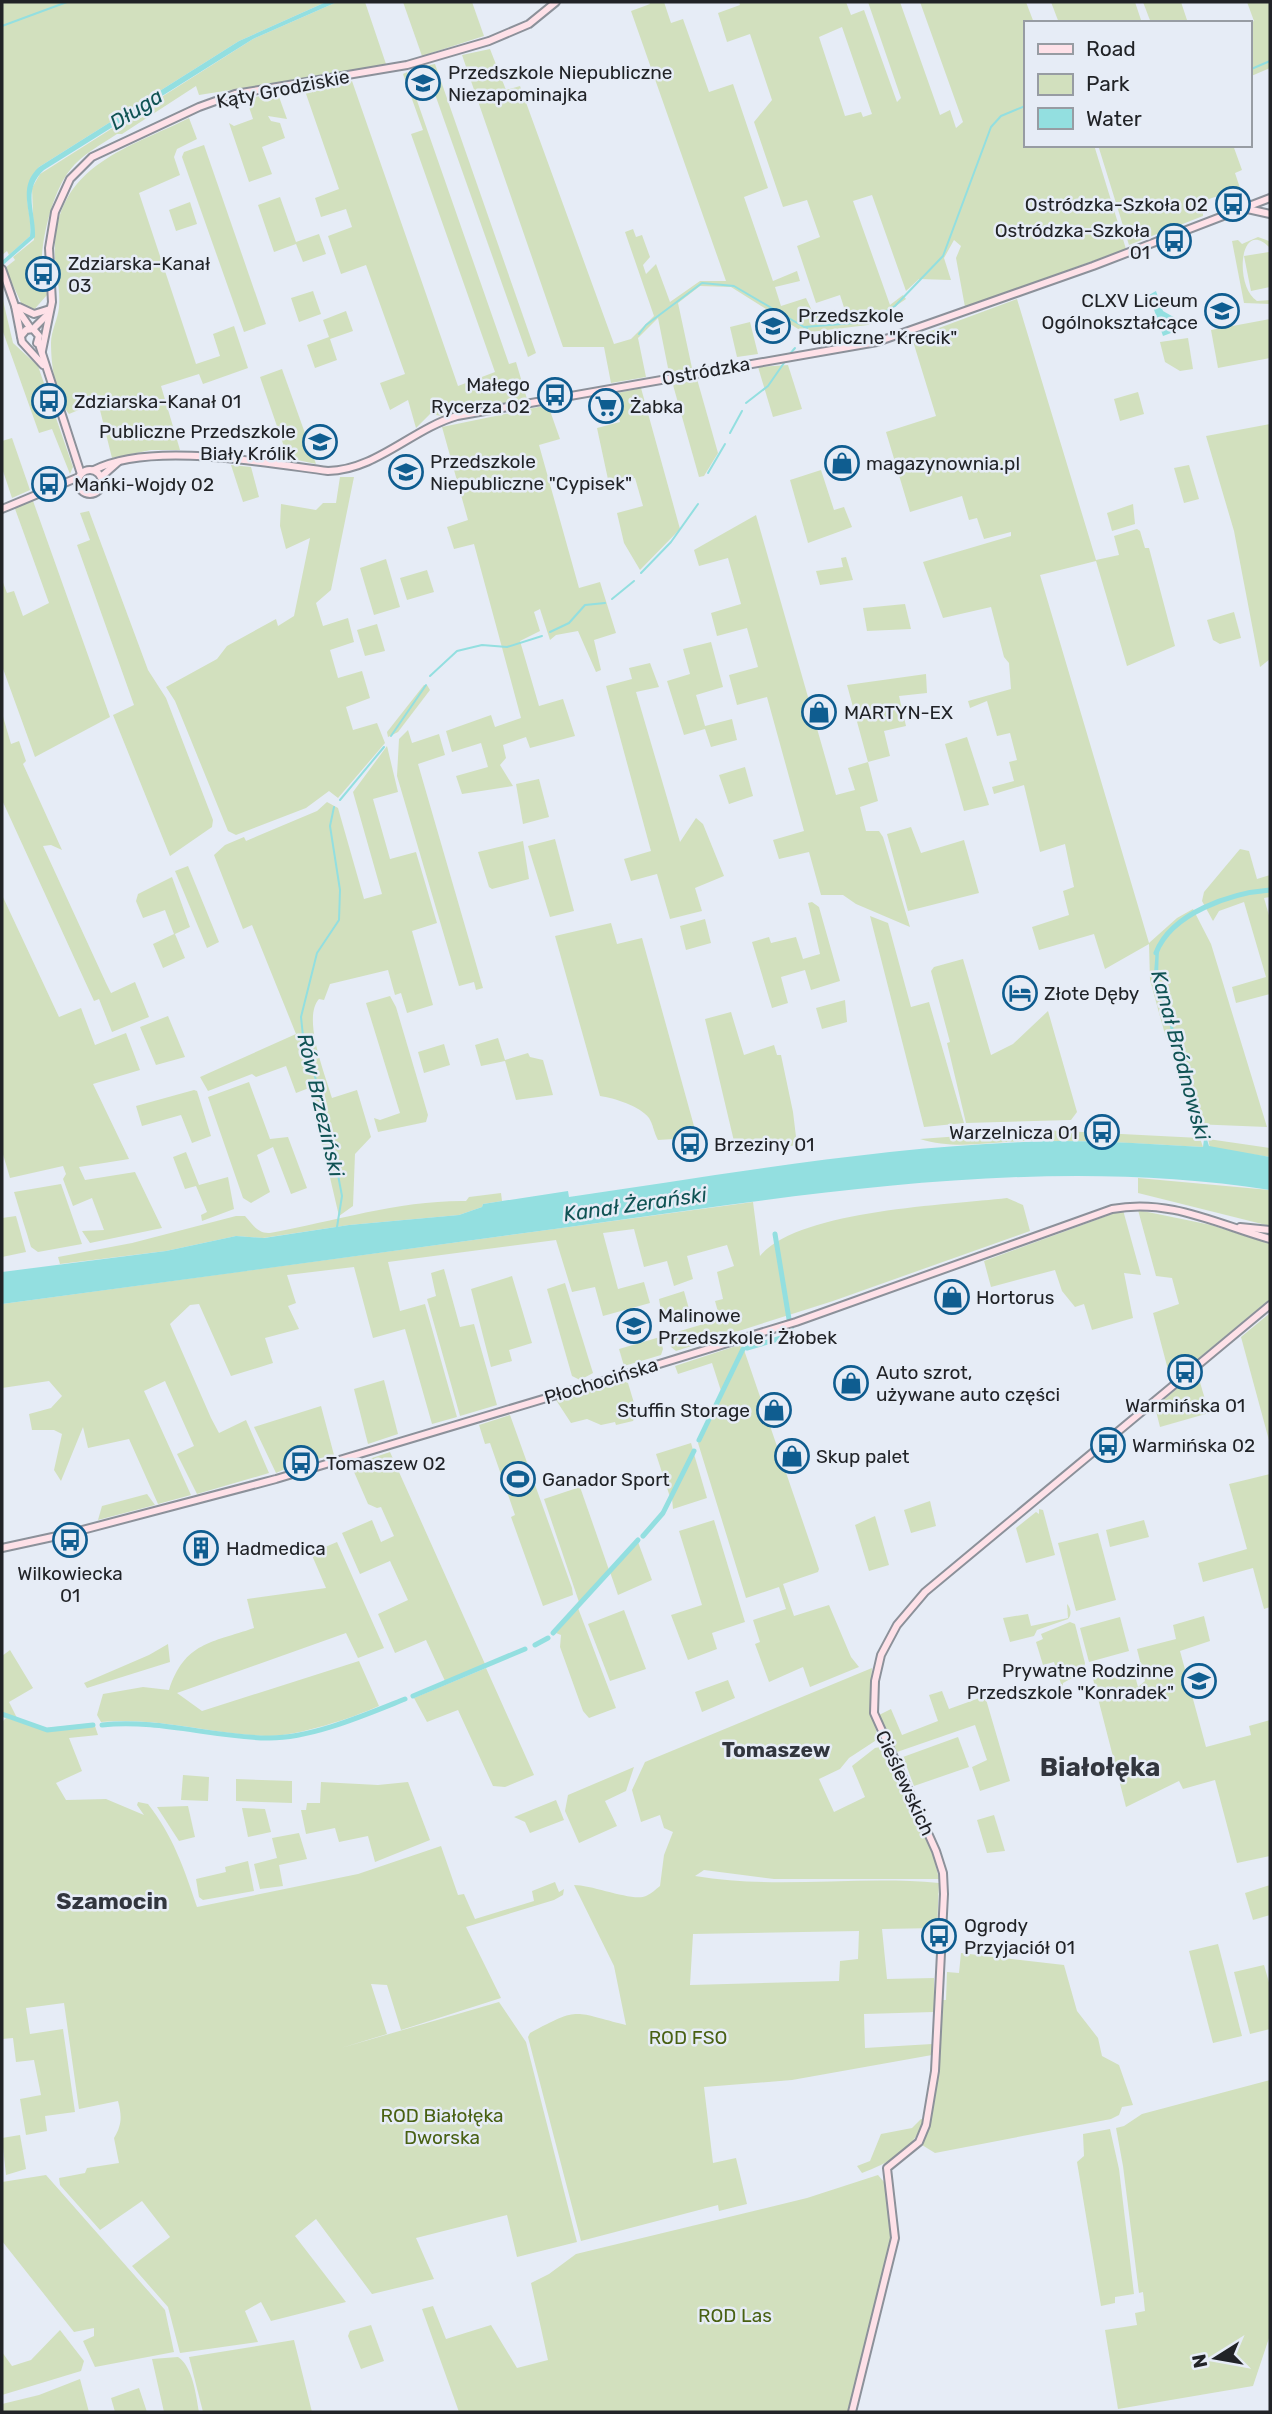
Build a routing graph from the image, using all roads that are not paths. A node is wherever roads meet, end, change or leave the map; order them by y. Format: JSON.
{"nodes":[{"id":1,"x":555,"y":2,"type":"edge"},
{"id":2,"x":1270,"y":198,"type":"edge"},
{"id":3,"x":1261,"y":202,"type":"junction"},
{"id":4,"x":1243,"y":208,"type":"junction"},
{"id":5,"x":1261,"y":211,"type":"junction"},
{"id":6,"x":1270,"y":214,"type":"edge"},
{"id":7,"x":2,"y":270,"type":"edge"},
{"id":8,"x":14,"y":303,"type":"junction"},
{"id":9,"x":50,"y":310,"type":"junction"},
{"id":10,"x":46,"y":328,"type":"junction"},
{"id":11,"x":32,"y":329,"type":"junction"},
{"id":12,"x":21,"y":336,"type":"junction"},
{"id":13,"x":38,"y":339,"type":"junction"},
{"id":14,"x":29,"y":346,"type":"junction"},
{"id":15,"x":42,"y":351,"type":"junction"},
{"id":16,"x":46,"y":369,"type":"junction"},
{"id":17,"x":118,"y":463,"type":"junction"},
{"id":18,"x":85,"y":473,"type":"junction"},
{"id":19,"x":101,"y":477,"type":"junction"},
{"id":20,"x":60,"y":484,"type":"junction"},
{"id":21,"x":78,"y":485,"type":"junction"},
{"id":22,"x":2,"y":509,"type":"edge"},
{"id":23,"x":1235,"y":1226,"type":"junction"},
{"id":24,"x":1270,"y":1230,"type":"edge"},
{"id":25,"x":1270,"y":1239,"type":"edge"},
{"id":26,"x":1270,"y":1306,"type":"edge"},
{"id":27,"x":2,"y":1548,"type":"edge"},
{"id":28,"x":852,"y":2412,"type":"edge"}],
"edges":[{"from":1,"to":9,"type":"street","name":"Kąty Grodziskie"},
{"from":2,"to":3,"type":"street","name":"Ostródzka"},
{"from":3,"to":4,"type":"street","name":"Ostródzka"},
{"from":3,"to":5,"type":"street"},
{"from":4,"to":5,"type":"street"},
{"from":4,"to":17,"type":"street","name":"Ostródzka"},
{"from":5,"to":6,"type":"street"},
{"from":7,"to":8,"type":"street"},
{"from":8,"to":9,"type":"street"},
{"from":8,"to":11,"type":"street"},
{"from":8,"to":12,"type":"street"},
{"from":9,"to":10,"type":"street","name":"Kąty Grodziskie"},
{"from":9,"to":11,"type":"street"},
{"from":10,"to":13,"type":"street"},
{"from":10,"to":15,"type":"street","name":"Kąty Grodziskie"},
{"from":11,"to":12,"type":"street"},
{"from":11,"to":13,"type":"street"},
{"from":12,"to":14,"type":"street"},
{"from":13,"to":14,"type":"street"},
{"from":13,"to":15,"type":"street"},
{"from":14,"to":16,"type":"street"},
{"from":15,"to":16,"type":"street"},
{"from":16,"to":18,"type":"street"},
{"from":17,"to":18,"type":"street","name":"Ostródzka"},
{"from":17,"to":19,"type":"street"},
{"from":18,"to":19,"type":"street"},
{"from":18,"to":20,"type":"street","name":"Ostródzka"},
{"from":18,"to":21,"type":"street"},
{"from":19,"to":21,"type":"street"},
{"from":20,"to":21,"type":"street","name":"Ostródzka"},
{"from":20,"to":22,"type":"street","name":"Ostródzka"},
{"from":23,"to":24,"type":"street","name":"Płochocińska"},
{"from":23,"to":25,"type":"street","name":"Płochocińska"},
{"from":23,"to":27,"type":"street","name":"Płochocińska"},
{"from":26,"to":28,"type":"street","name":"Cieślewskich"}]}
